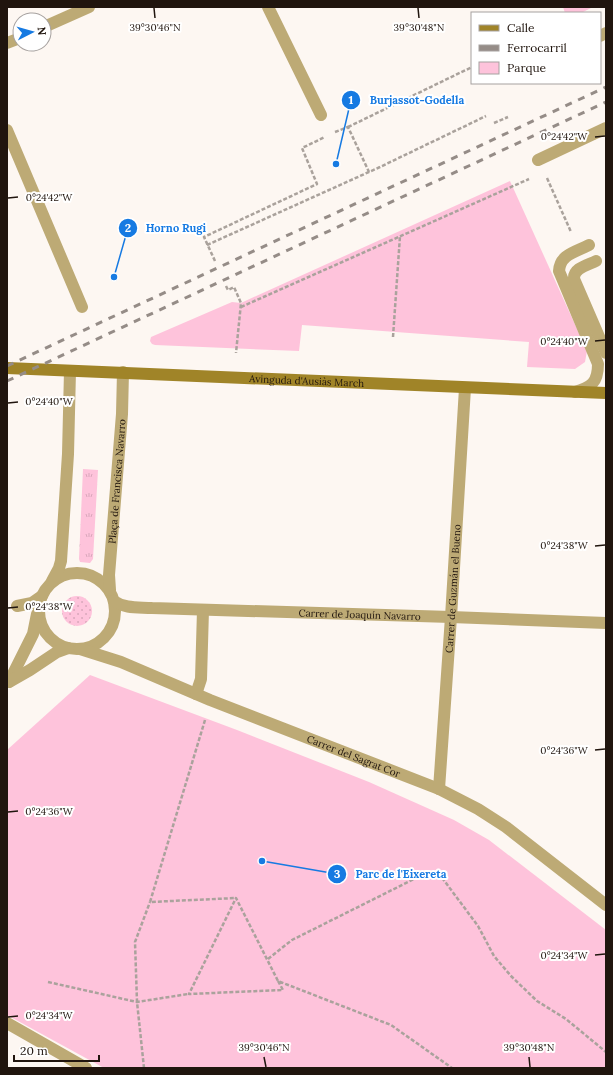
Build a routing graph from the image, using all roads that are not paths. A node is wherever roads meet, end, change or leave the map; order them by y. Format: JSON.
{"nodes":[{"id":1,"x":89,"y":7,"type":"edge"},
{"id":2,"x":268,"y":7,"type":"edge"},
{"id":3,"x":52,"y":23,"type":"edge"},
{"id":4,"x":321,"y":115,"type":"dead end"},
{"id":5,"x":606,"y":128,"type":"edge"},
{"id":6,"x":7,"y":130,"type":"edge"},
{"id":7,"x":538,"y":160,"type":"dead end"},
{"id":8,"x":589,"y":245,"type":"dead end"},
{"id":9,"x":596,"y":261,"type":"dead end"},
{"id":10,"x":82,"y":307,"type":"dead end"},
{"id":11,"x":606,"y":353,"type":"edge"},
{"id":12,"x":7,"y":368,"type":"edge"},
{"id":13,"x":70,"y":371,"type":"junction"},
{"id":14,"x":123,"y":372,"type":"junction"},
{"id":15,"x":465,"y":388,"type":"junction"},
{"id":16,"x":574,"y":392,"type":"junction"},
{"id":17,"x":606,"y":393,"type":"edge"},
{"id":18,"x":49,"y":585,"type":"junction"},
{"id":19,"x":112,"y":596,"type":"junction"},
{"id":20,"x":41,"y":601,"type":"junction"},
{"id":21,"x":18,"y":606,"type":"dead end"},
{"id":22,"x":203,"y":610,"type":"junction"},
{"id":23,"x":451,"y":617,"type":"junction"},
{"id":24,"x":606,"y":623,"type":"edge"},
{"id":25,"x":74,"y":649,"type":"junction"},
{"id":26,"x":8,"y":683,"type":"edge"},
{"id":27,"x":196,"y":694,"type":"junction"},
{"id":28,"x":439,"y":789,"type":"junction"},
{"id":29,"x":606,"y":905,"type":"edge"},
{"id":30,"x":7,"y":1023,"type":"edge"},
{"id":31,"x":86,"y":1068,"type":"edge"}],
"edges":[{"from":1,"to":3,"type":"street"},
{"from":2,"to":4,"type":"street"},
{"from":5,"to":7,"type":"street"},
{"from":6,"to":10,"type":"street"},
{"from":8,"to":16,"type":"street"},
{"from":9,"to":11,"type":"street"},
{"from":12,"to":13,"type":"street","name":"Avinguda d'Ausiàs March"},
{"from":13,"to":14,"type":"street","name":"Avinguda d'Ausiàs March"},
{"from":13,"to":18,"type":"street"},
{"from":14,"to":15,"type":"street","name":"Avinguda d'Ausiàs March"},
{"from":14,"to":19,"type":"street","name":"Plaça de Francisca Navarro"},
{"from":15,"to":16,"type":"street","name":"Avinguda d'Ausiàs March"},
{"from":15,"to":23,"type":"street","name":"Carrer de Guzmán el Bueno"},
{"from":16,"to":17,"type":"street","name":"Avinguda d'Ausiàs March"},
{"from":18,"to":19,"type":"street"},
{"from":18,"to":20,"type":"street"},
{"from":19,"to":22,"type":"street","name":"Carrer de Joaquín Navarro"},
{"from":19,"to":25,"type":"street"},
{"from":20,"to":21,"type":"street"},
{"from":20,"to":25,"type":"street"},
{"from":20,"to":26,"type":"street"},
{"from":22,"to":23,"type":"street","name":"Carrer de Joaquín Navarro"},
{"from":22,"to":27,"type":"street"},
{"from":23,"to":24,"type":"street","name":"Carrer de Joaquín Navarro"},
{"from":23,"to":28,"type":"street","name":"Carrer de Guzmán el Bueno"},
{"from":25,"to":26,"type":"street"},
{"from":25,"to":27,"type":"street","name":"Carrer del Sagrat Cor"},
{"from":27,"to":28,"type":"street","name":"Carrer del Sagrat Cor"},
{"from":28,"to":29,"type":"street","name":"Carrer del Sagrat Cor"},
{"from":30,"to":31,"type":"street"}]}
